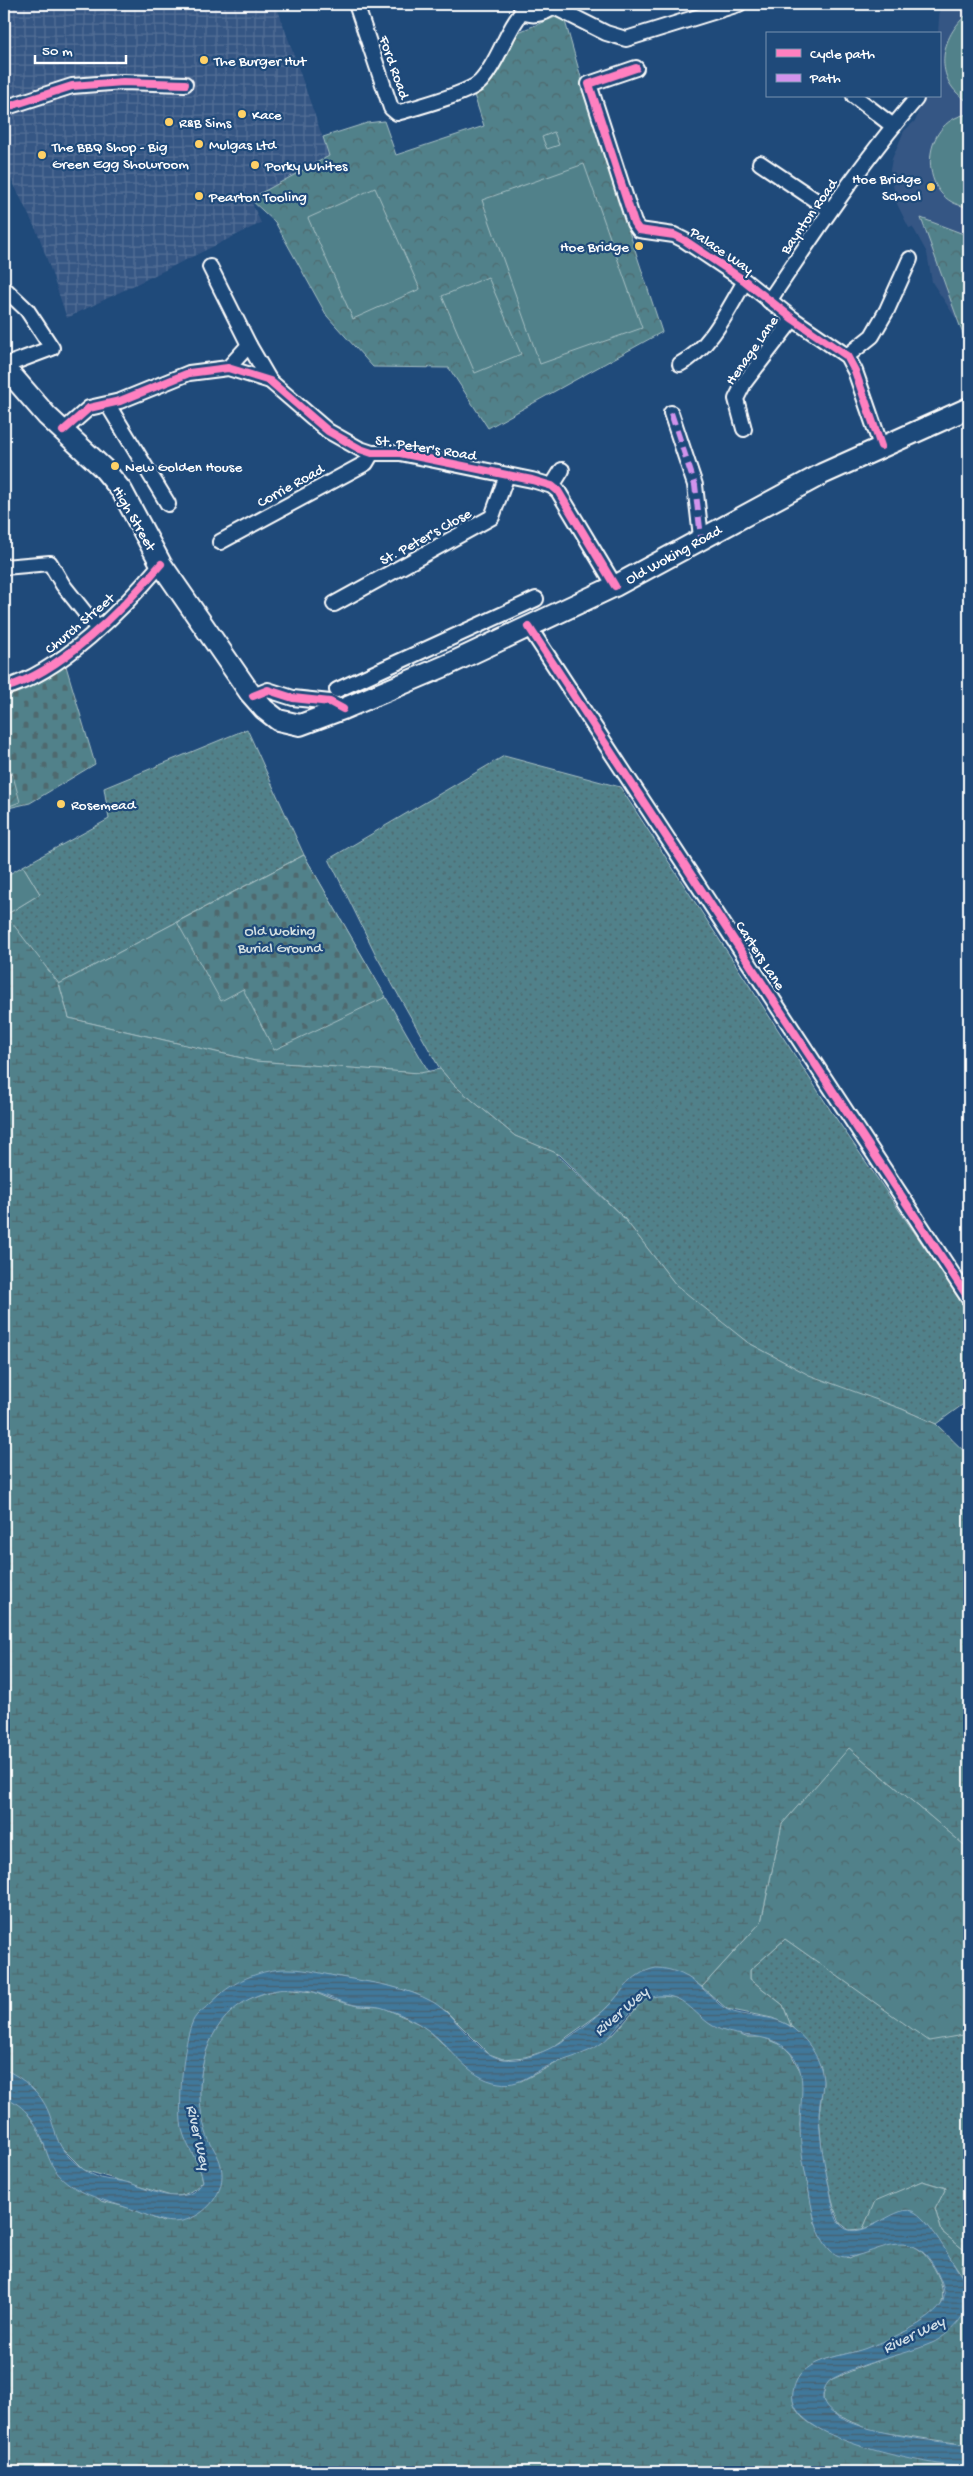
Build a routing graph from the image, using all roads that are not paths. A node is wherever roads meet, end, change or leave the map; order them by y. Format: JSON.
{"nodes":[{"id":1,"x":356,"y":4,"type":"edge"},
{"id":2,"x":737,"y":4,"type":"edge"},
{"id":3,"x":554,"y":5,"type":"edge"},
{"id":4,"x":522,"y":8,"type":"edge"},
{"id":5,"x":636,"y":68,"type":"dead end"},
{"id":6,"x":185,"y":84,"type":"dead end"},
{"id":7,"x":857,"y":98,"type":"edge"},
{"id":8,"x":916,"y":99,"type":"dead end"},
{"id":9,"x":4,"y":108,"type":"edge"},
{"id":10,"x":893,"y":126,"type":"junction"},
{"id":11,"x":760,"y":163,"type":"dead end"},
{"id":12,"x":830,"y":210,"type":"junction"},
{"id":13,"x":910,"y":259,"type":"dead end"},
{"id":14,"x":210,"y":267,"type":"dead end"},
{"id":15,"x":745,"y":281,"type":"junction"},
{"id":16,"x":7,"y":291,"type":"dead end"},
{"id":17,"x":770,"y":301,"type":"junction"},
{"id":18,"x":793,"y":319,"type":"junction"},
{"id":19,"x":249,"y":345,"type":"junction"},
{"id":20,"x":847,"y":356,"type":"junction"},
{"id":21,"x":680,"y":364,"type":"dead end"},
{"id":22,"x":4,"y":368,"type":"edge"},
{"id":23,"x":228,"y":368,"type":"junction"},
{"id":24,"x":270,"y":381,"type":"junction"},
{"id":25,"x":105,"y":406,"type":"junction"},
{"id":26,"x":969,"y":408,"type":"edge"},
{"id":27,"x":671,"y":414,"type":"dead end"},
{"id":28,"x":744,"y":429,"type":"dead end"},
{"id":29,"x":64,"y":431,"type":"junction"},
{"id":30,"x":881,"y":446,"type":"junction"},
{"id":31,"x":372,"y":453,"type":"junction"},
{"id":32,"x":562,"y":470,"type":"dead end"},
{"id":33,"x":507,"y":476,"type":"junction"},
{"id":34,"x":552,"y":486,"type":"junction"},
{"id":35,"x":168,"y":504,"type":"dead end"},
{"id":36,"x":702,"y":537,"type":"junction"},
{"id":37,"x":220,"y":542,"type":"dead end"},
{"id":38,"x":161,"y":564,"type":"junction"},
{"id":39,"x":4,"y":567,"type":"edge"},
{"id":40,"x":615,"y":586,"type":"junction"},
{"id":41,"x":536,"y":599,"type":"dead end"},
{"id":42,"x":334,"y":604,"type":"dead end"},
{"id":43,"x":530,"y":627,"type":"junction"},
{"id":44,"x":98,"y":629,"type":"junction"},
{"id":45,"x":435,"y":645,"type":"junction"},
{"id":46,"x":445,"y":666,"type":"junction"},
{"id":47,"x":4,"y":688,"type":"edge"},
{"id":48,"x":337,"y":690,"type":"dead end"},
{"id":49,"x":258,"y":703,"type":"junction"},
{"id":50,"x":343,"y":710,"type":"junction"},
{"id":51,"x":969,"y":1299,"type":"edge"}],
"edges":[{"from":1,"to":4,"type":"street","name":"Ford Road"},
{"from":2,"to":3,"type":"street"},
{"from":3,"to":4,"type":"street"},
{"from":5,"to":15,"type":"street","name":"Palace Way"},
{"from":6,"to":9,"type":"street"},
{"from":7,"to":10,"type":"street"},
{"from":8,"to":10,"type":"street","name":"Baynton Road"},
{"from":10,"to":12,"type":"street","name":"Baynton Road"},
{"from":11,"to":12,"type":"street"},
{"from":12,"to":17,"type":"street","name":"Baynton Road"},
{"from":13,"to":20,"type":"street"},
{"from":14,"to":19,"type":"street","name":"St. Peter's Road"},
{"from":15,"to":17,"type":"street","name":"Palace Way"},
{"from":15,"to":21,"type":"street"},
{"from":16,"to":22,"type":"street"},
{"from":17,"to":18,"type":"street","name":"Palace Way"},
{"from":18,"to":20,"type":"street","name":"Palace Way"},
{"from":18,"to":28,"type":"street","name":"Henage Lane"},
{"from":19,"to":23,"type":"street"},
{"from":19,"to":24,"type":"street","name":"St. Peter's Road"},
{"from":20,"to":30,"type":"street"},
{"from":22,"to":29,"type":"main road","name":"High Street"},
{"from":23,"to":24,"type":"street","name":"St. Peter's Road"},
{"from":23,"to":25,"type":"street","name":"St. Peter's Road"},
{"from":24,"to":31,"type":"street","name":"St. Peter's Road"},
{"from":25,"to":29,"type":"street","name":"St. Peter's Road"},
{"from":25,"to":35,"type":"street"},
{"from":26,"to":30,"type":"main road","name":"Old Woking Road"},
{"from":27,"to":36,"type":"street"},
{"from":29,"to":38,"type":"main road","name":"High Street"},
{"from":30,"to":36,"type":"main road","name":"Old Woking Road"},
{"from":31,"to":33,"type":"street","name":"St. Peter's Road"},
{"from":31,"to":37,"type":"street","name":"Corrie Road"},
{"from":32,"to":34,"type":"street"},
{"from":33,"to":34,"type":"street","name":"St. Peter's Road"},
{"from":33,"to":42,"type":"street","name":"St. Peter's Close"},
{"from":34,"to":40,"type":"street"},
{"from":36,"to":40,"type":"main road","name":"Old Woking Road"},
{"from":38,"to":44,"type":"street","name":"Church Street"},
{"from":38,"to":49,"type":"main road","name":"High Street"},
{"from":39,"to":44,"type":"street"},
{"from":40,"to":43,"type":"main road","name":"Old Woking Road"},
{"from":41,"to":45,"type":"street"},
{"from":43,"to":46,"type":"main road","name":"Old Woking Road"},
{"from":43,"to":51,"type":"street","name":"Carters Lane"},
{"from":44,"to":47,"type":"street","name":"Church Street"},
{"from":45,"to":46,"type":"street"},
{"from":45,"to":48,"type":"street"},
{"from":46,"to":50,"type":"main road","name":"Old Woking Road"},
{"from":49,"to":50,"type":"main road","name":"Old Woking Road"},
{"from":49,"to":50,"type":"street"}]}
